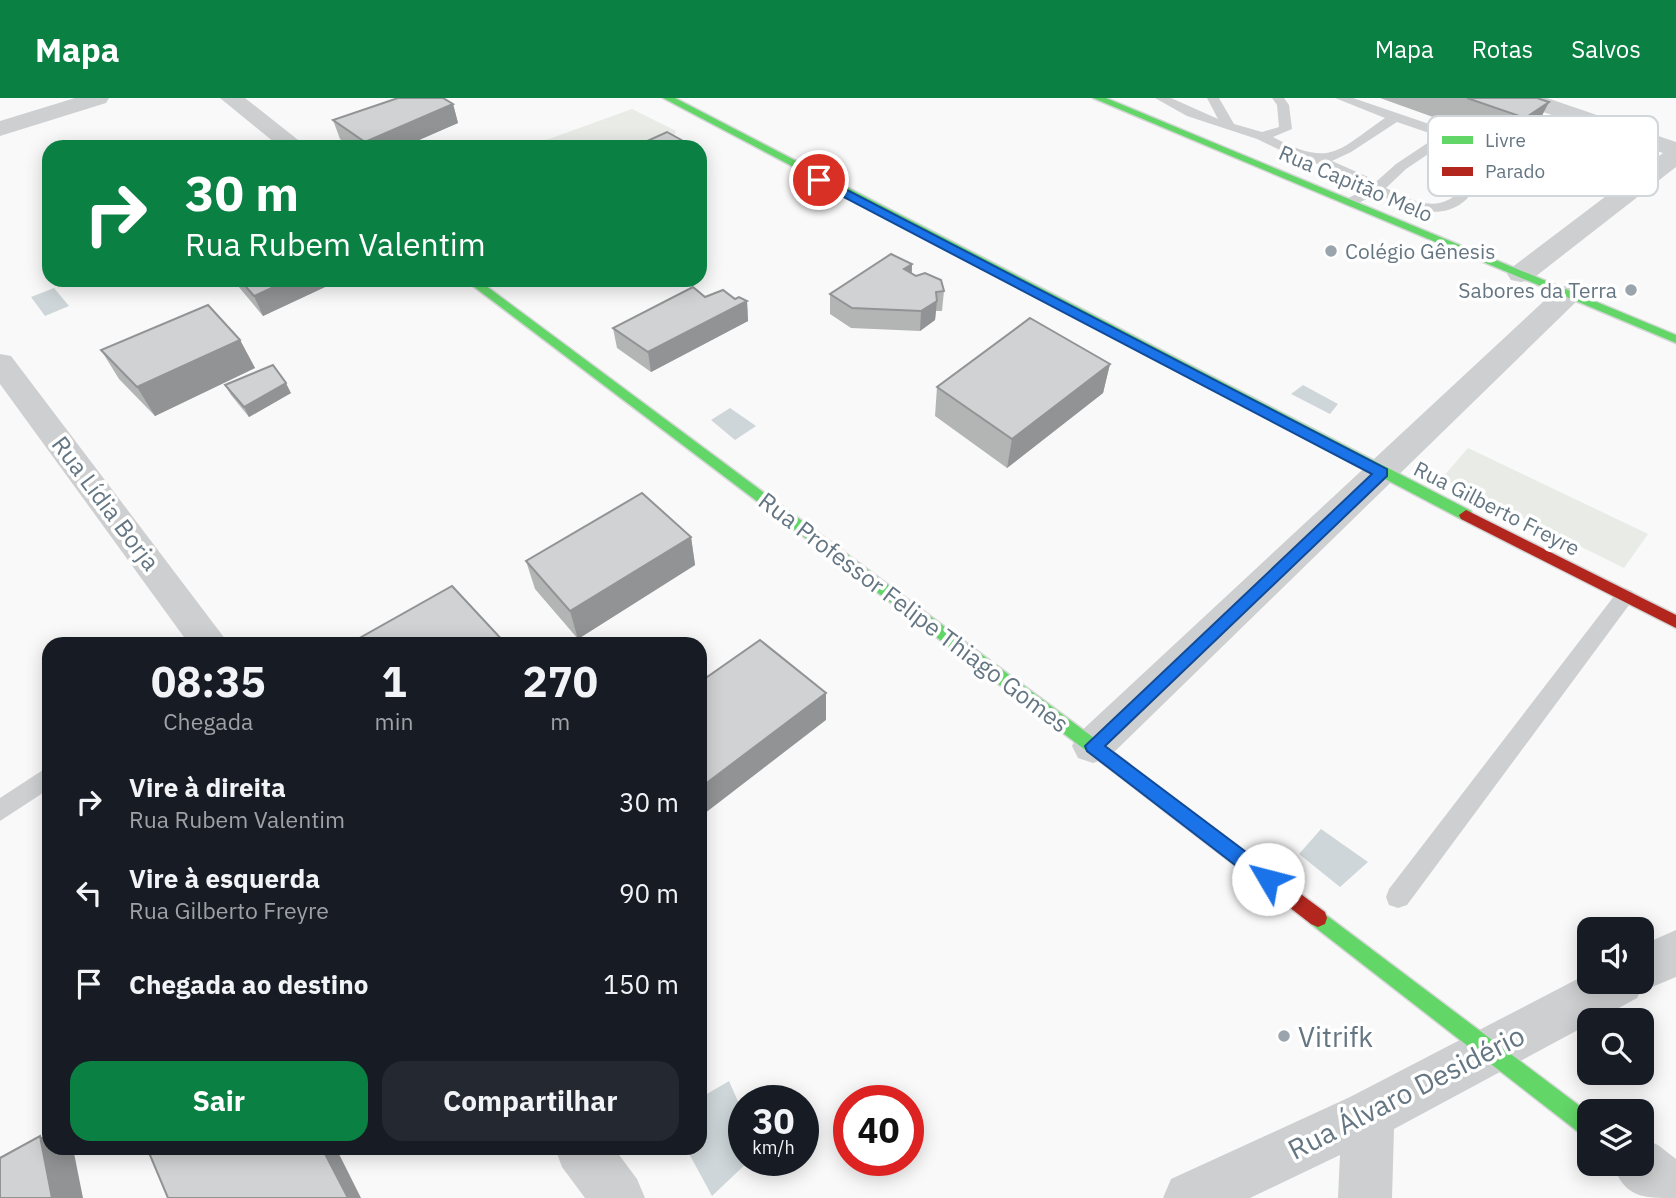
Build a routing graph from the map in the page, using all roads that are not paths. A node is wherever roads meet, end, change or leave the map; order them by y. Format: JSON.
{"nodes":[{"id":1,"x":98,"y":98,"type":"edge"},
{"id":2,"x":231,"y":98,"type":"edge"},
{"id":3,"x":668,"y":98,"type":"edge"},
{"id":4,"x":1098,"y":98,"type":"edge"},
{"id":5,"x":1161,"y":98,"type":"edge"},
{"id":6,"x":1213,"y":98,"type":"edge"},
{"id":7,"x":1278,"y":98,"type":"edge"},
{"id":8,"x":1341,"y":98,"type":"edge"},
{"id":9,"x":1525,"y":98,"type":"edge"},
{"id":10,"x":1574,"y":116,"type":"edge"},
{"id":11,"x":1395,"y":117,"type":"junction"},
{"id":12,"x":1229,"y":127,"type":"junction"},
{"id":13,"x":1428,"y":128,"type":"edge"},
{"id":14,"x":0,"y":129,"type":"edge"},
{"id":15,"x":1244,"y":131,"type":"junction"},
{"id":16,"x":1262,"y":136,"type":"junction"},
{"id":17,"x":286,"y":140,"type":"edge"},
{"id":18,"x":1658,"y":146,"type":"edge"},
{"id":19,"x":1428,"y":148,"type":"edge"},
{"id":20,"x":1676,"y":153,"type":"edge"},
{"id":21,"x":1246,"y":160,"type":"junction"},
{"id":22,"x":1320,"y":160,"type":"junction"},
{"id":23,"x":1658,"y":167,"type":"edge"},
{"id":24,"x":1380,"y":187,"type":"junction"},
{"id":25,"x":1461,"y":196,"type":"edge"},
{"id":26,"x":1621,"y":196,"type":"edge"},
{"id":27,"x":1350,"y":203,"type":"junction"},
{"id":28,"x":1521,"y":274,"type":"junction"},
{"id":29,"x":480,"y":287,"type":"edge"},
{"id":30,"x":1568,"y":294,"type":"junction"},
{"id":31,"x":1676,"y":339,"type":"edge"},
{"id":32,"x":0,"y":363,"type":"edge"},
{"id":33,"x":1382,"y":473,"type":"junction"},
{"id":34,"x":1625,"y":596,"type":"junction"},
{"id":35,"x":1676,"y":622,"type":"edge"},
{"id":36,"x":205,"y":637,"type":"edge"},
{"id":37,"x":1093,"y":746,"type":"junction"},
{"id":38,"x":42,"y":781,"type":"edge"},
{"id":39,"x":0,"y":811,"type":"edge"},
{"id":40,"x":1398,"y":897,"type":"dead end"},
{"id":41,"x":1676,"y":952,"type":"edge"},
{"id":42,"x":1654,"y":964,"type":"edge"},
{"id":43,"x":1597,"y":994,"type":"edge"},
{"id":44,"x":1491,"y":1050,"type":"junction"},
{"id":45,"x":1368,"y":1115,"type":"junction"},
{"id":46,"x":1577,"y":1116,"type":"edge"},
{"id":47,"x":586,"y":1155,"type":"edge"},
{"id":48,"x":1654,"y":1176,"type":"edge"},
{"id":49,"x":1676,"y":1193,"type":"edge"},
{"id":50,"x":618,"y":1198,"type":"edge"},
{"id":51,"x":1190,"y":1198,"type":"edge"},
{"id":52,"x":1365,"y":1198,"type":"edge"}],
"edges":[{"from":1,"to":14,"type":"street"},
{"from":2,"to":17,"type":"street"},
{"from":3,"to":33,"type":"street","name":"Rua Gilberto Freyre"},
{"from":4,"to":21,"type":"street","name":"Rua Capitão Melo"},
{"from":5,"to":12,"type":"lane"},
{"from":6,"to":12,"type":"lane"},
{"from":7,"to":16,"type":"lane"},
{"from":8,"to":11,"type":"lane"},
{"from":9,"to":10,"type":"street"},
{"from":11,"to":13,"type":"lane"},
{"from":11,"to":22,"type":"lane"},
{"from":12,"to":15,"type":"lane"},
{"from":15,"to":16,"type":"lane"},
{"from":15,"to":21,"type":"lane"},
{"from":16,"to":22,"type":"lane"},
{"from":18,"to":20,"type":"street"},
{"from":19,"to":24,"type":"lane"},
{"from":20,"to":23,"type":"street"},
{"from":21,"to":27,"type":"street","name":"Rua Capitão Melo"},
{"from":22,"to":24,"type":"lane"},
{"from":24,"to":25,"type":"lane"},
{"from":24,"to":27,"type":"lane"},
{"from":26,"to":28,"type":"street"},
{"from":27,"to":28,"type":"street","name":"Rua Capitão Melo"},
{"from":28,"to":30,"type":"street","name":"Rua Capitão Melo"},
{"from":29,"to":37,"type":"street","name":"Rua Professor Felipe Thiago Gomes"},
{"from":30,"to":31,"type":"street","name":"Rua Capitão Melo"},
{"from":30,"to":33,"type":"street"},
{"from":32,"to":36,"type":"street","name":"Rua Lídia Borja"},
{"from":33,"to":34,"type":"street","name":"Rua Gilberto Freyre"},
{"from":33,"to":37,"type":"street"},
{"from":34,"to":35,"type":"street","name":"Rua Gilberto Freyre"},
{"from":34,"to":40,"type":"lane"},
{"from":37,"to":44,"type":"street","name":"Rua Professor Felipe Thiago Gomes"},
{"from":38,"to":39,"type":"lane"},
{"from":41,"to":42,"type":"street"},
{"from":43,"to":44,"type":"street","name":"Rua Álvaro Desidério"},
{"from":44,"to":45,"type":"street","name":"Rua Álvaro Desidério"},
{"from":44,"to":46,"type":"street","name":"Rua Professor Felipe Thiago Gomes"},
{"from":45,"to":51,"type":"street","name":"Rua Álvaro Desidério"},
{"from":45,"to":52,"type":"street"},
{"from":47,"to":50,"type":"street"},
{"from":48,"to":49,"type":"street"}]}
